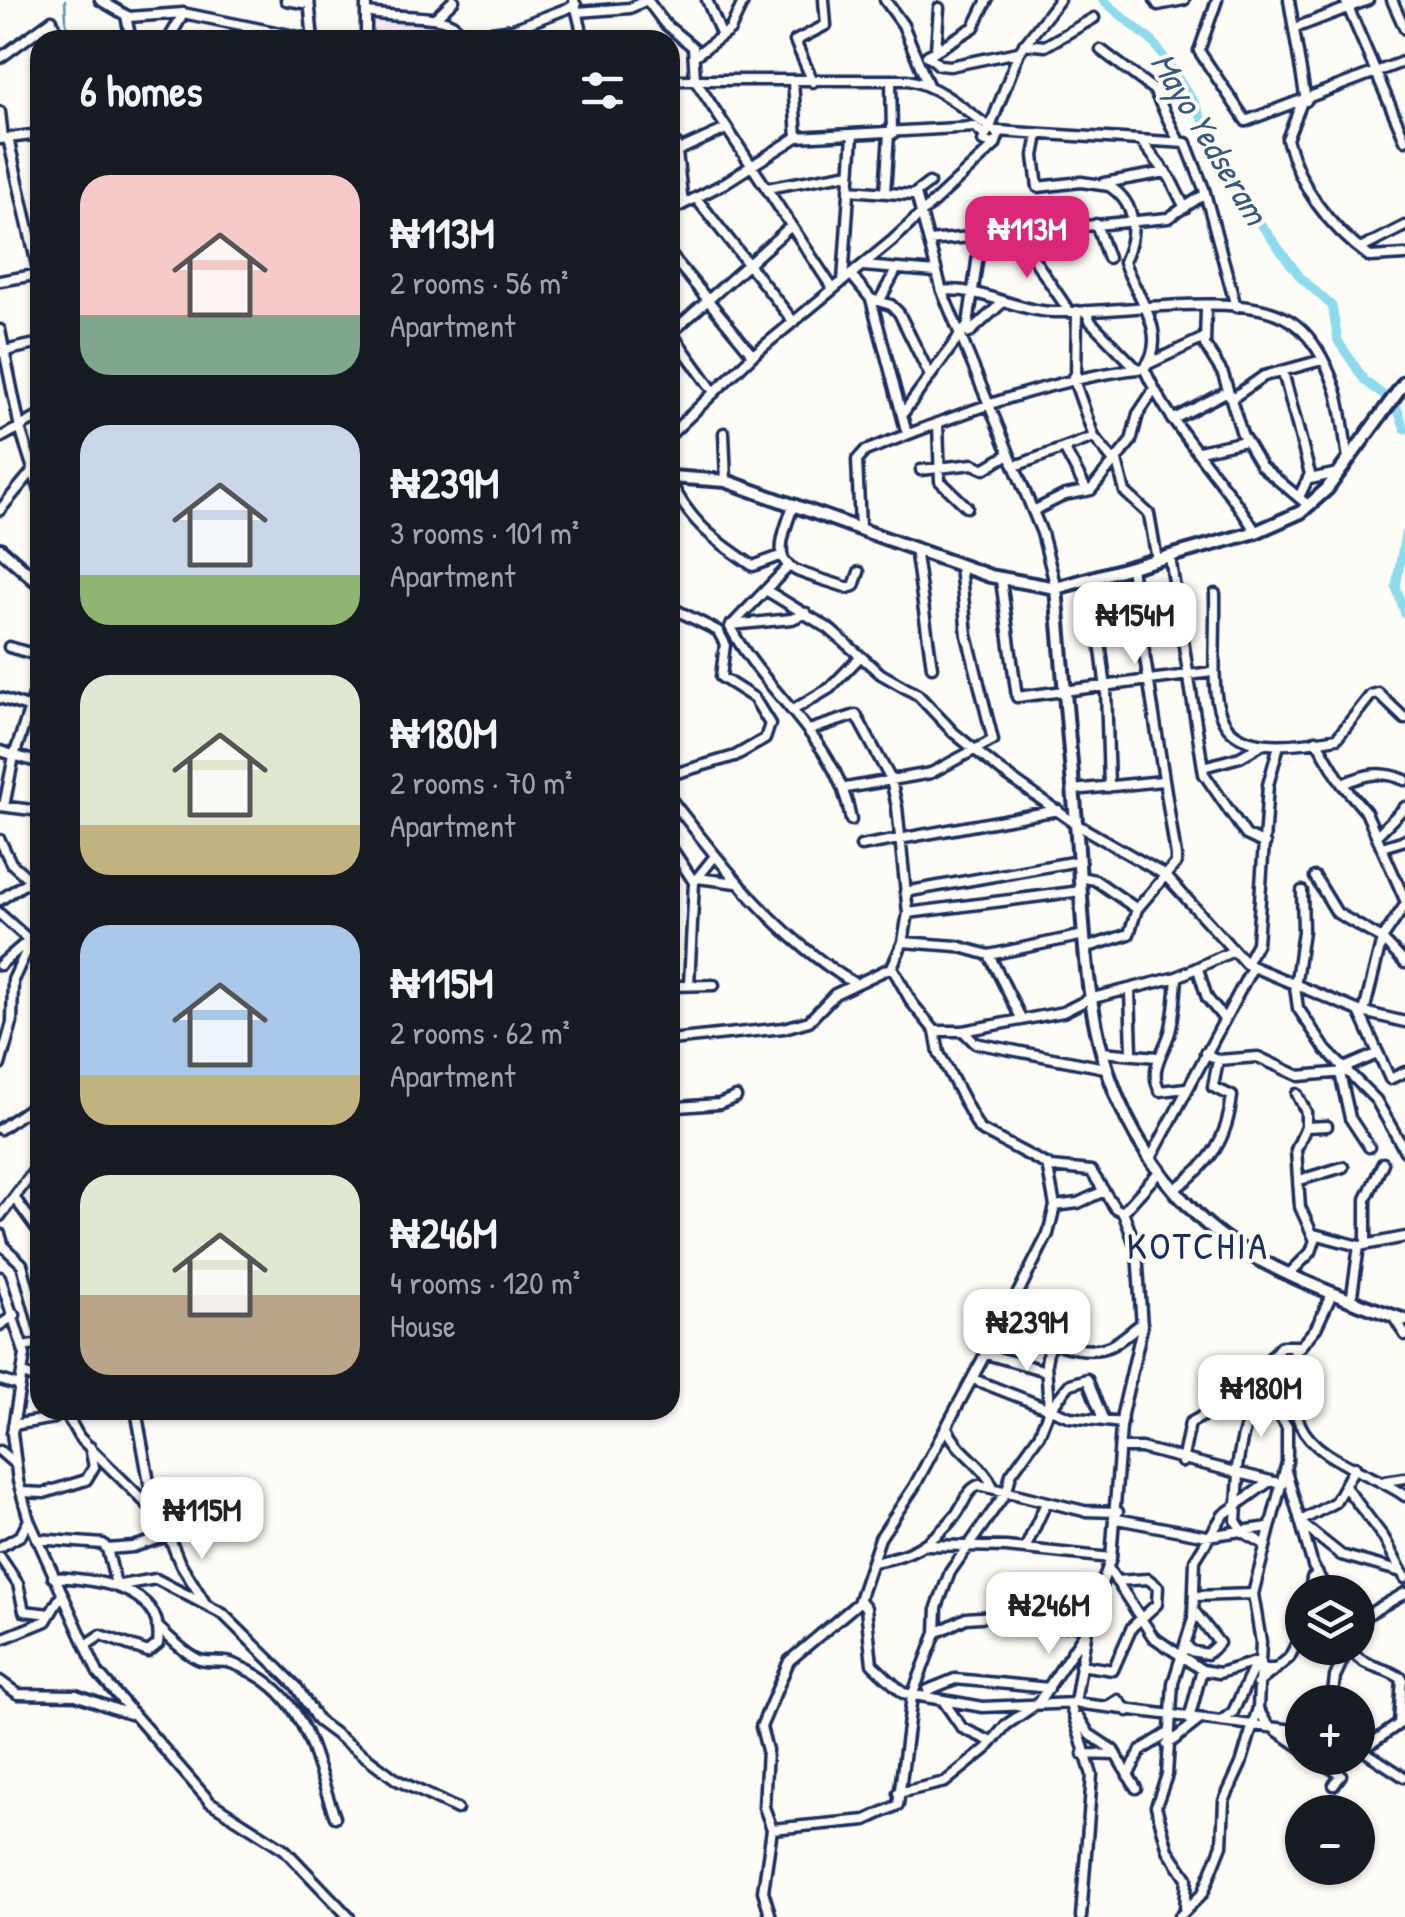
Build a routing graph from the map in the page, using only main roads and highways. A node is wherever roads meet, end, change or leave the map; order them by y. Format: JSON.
{"nodes":[{"id":1,"x":1405,"y":382,"type":"edge"},
{"id":2,"x":680,"y":479,"type":"edge"},
{"id":3,"x":0,"y":549,"type":"edge"},
{"id":4,"x":30,"y":575,"type":"edge"},
{"id":5,"x":1056,"y":588,"type":"junction"},
{"id":6,"x":1399,"y":1318,"type":"edge"}],
"edges":[{"from":1,"to":5,"type":"main road"},
{"from":2,"to":5,"type":"main road"},
{"from":3,"to":4,"type":"main road"},
{"from":5,"to":6,"type":"main road"}]}
